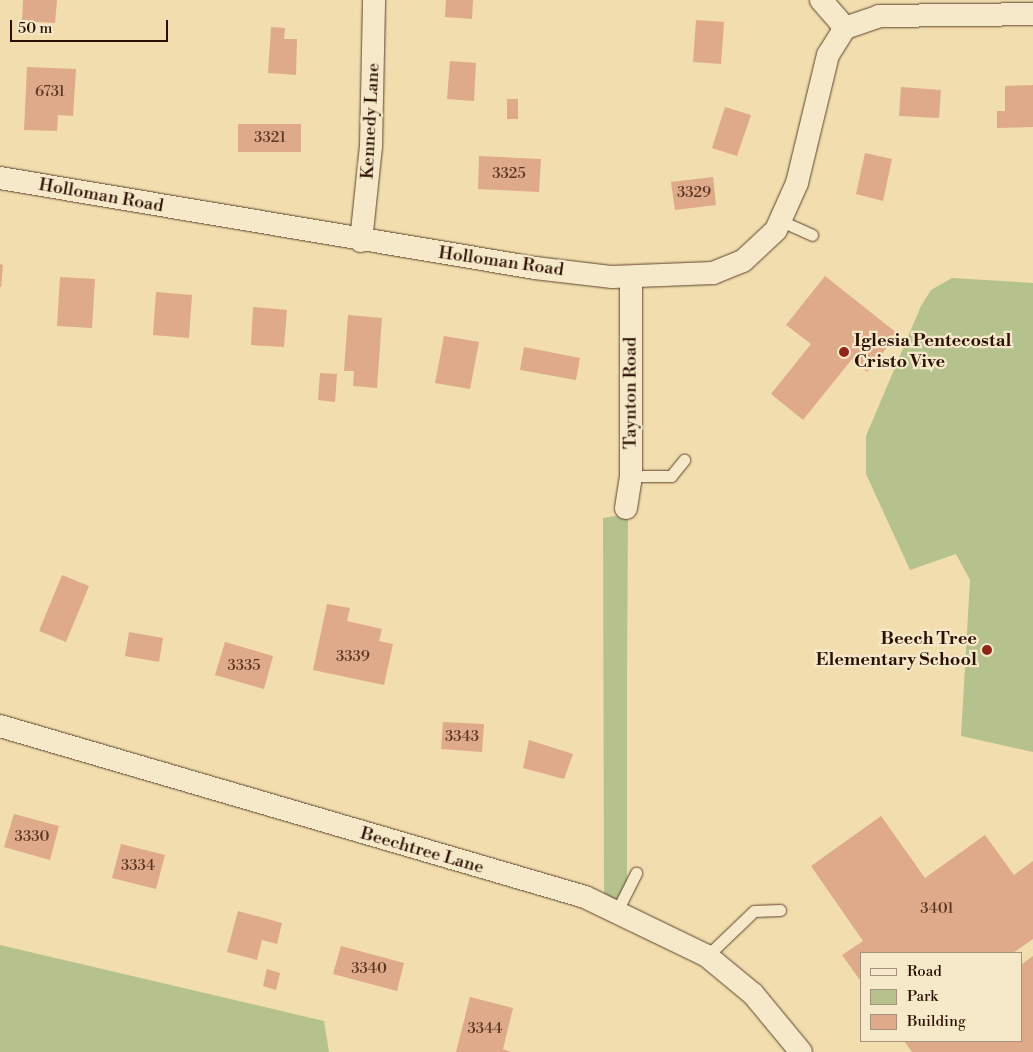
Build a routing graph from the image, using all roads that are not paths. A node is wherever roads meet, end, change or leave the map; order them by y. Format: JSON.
{"nodes":[{"id":1,"x":374,"y":0,"type":"edge"},
{"id":2,"x":821,"y":0,"type":"edge"},
{"id":3,"x":1033,"y":14,"type":"edge"},
{"id":4,"x":845,"y":28,"type":"junction"},
{"id":5,"x":0,"y":178,"type":"edge"},
{"id":6,"x":781,"y":221,"type":"junction"},
{"id":7,"x":812,"y":235,"type":"dead end"},
{"id":8,"x":361,"y":241,"type":"junction"},
{"id":9,"x":631,"y":277,"type":"junction"},
{"id":10,"x":684,"y":460,"type":"dead end"},
{"id":11,"x":630,"y":476,"type":"junction"},
{"id":12,"x":626,"y":508,"type":"dead end"},
{"id":13,"x":0,"y":726,"type":"edge"},
{"id":14,"x":636,"y":873,"type":"dead end"},
{"id":15,"x":780,"y":910,"type":"dead end"},
{"id":16,"x":616,"y":913,"type":"junction"},
{"id":17,"x":707,"y":956,"type":"junction"},
{"id":18,"x":801,"y":1052,"type":"edge"}],
"edges":[{"from":1,"to":8,"type":"street","name":"Kennedy Lane"},
{"from":2,"to":4,"type":"street"},
{"from":3,"to":4,"type":"street"},
{"from":4,"to":6,"type":"street","name":"Holloman Road"},
{"from":5,"to":8,"type":"street","name":"Holloman Road"},
{"from":6,"to":7,"type":"lane"},
{"from":6,"to":9,"type":"street","name":"Holloman Road"},
{"from":8,"to":9,"type":"street","name":"Holloman Road"},
{"from":9,"to":11,"type":"street","name":"Taynton Road"},
{"from":10,"to":11,"type":"lane"},
{"from":11,"to":12,"type":"street","name":"Taynton Road"},
{"from":13,"to":16,"type":"street","name":"Beechtree Lane"},
{"from":14,"to":16,"type":"lane"},
{"from":15,"to":17,"type":"lane"},
{"from":16,"to":17,"type":"street","name":"Beechtree Lane"},
{"from":17,"to":18,"type":"street","name":"Beechtree Lane"}]}
